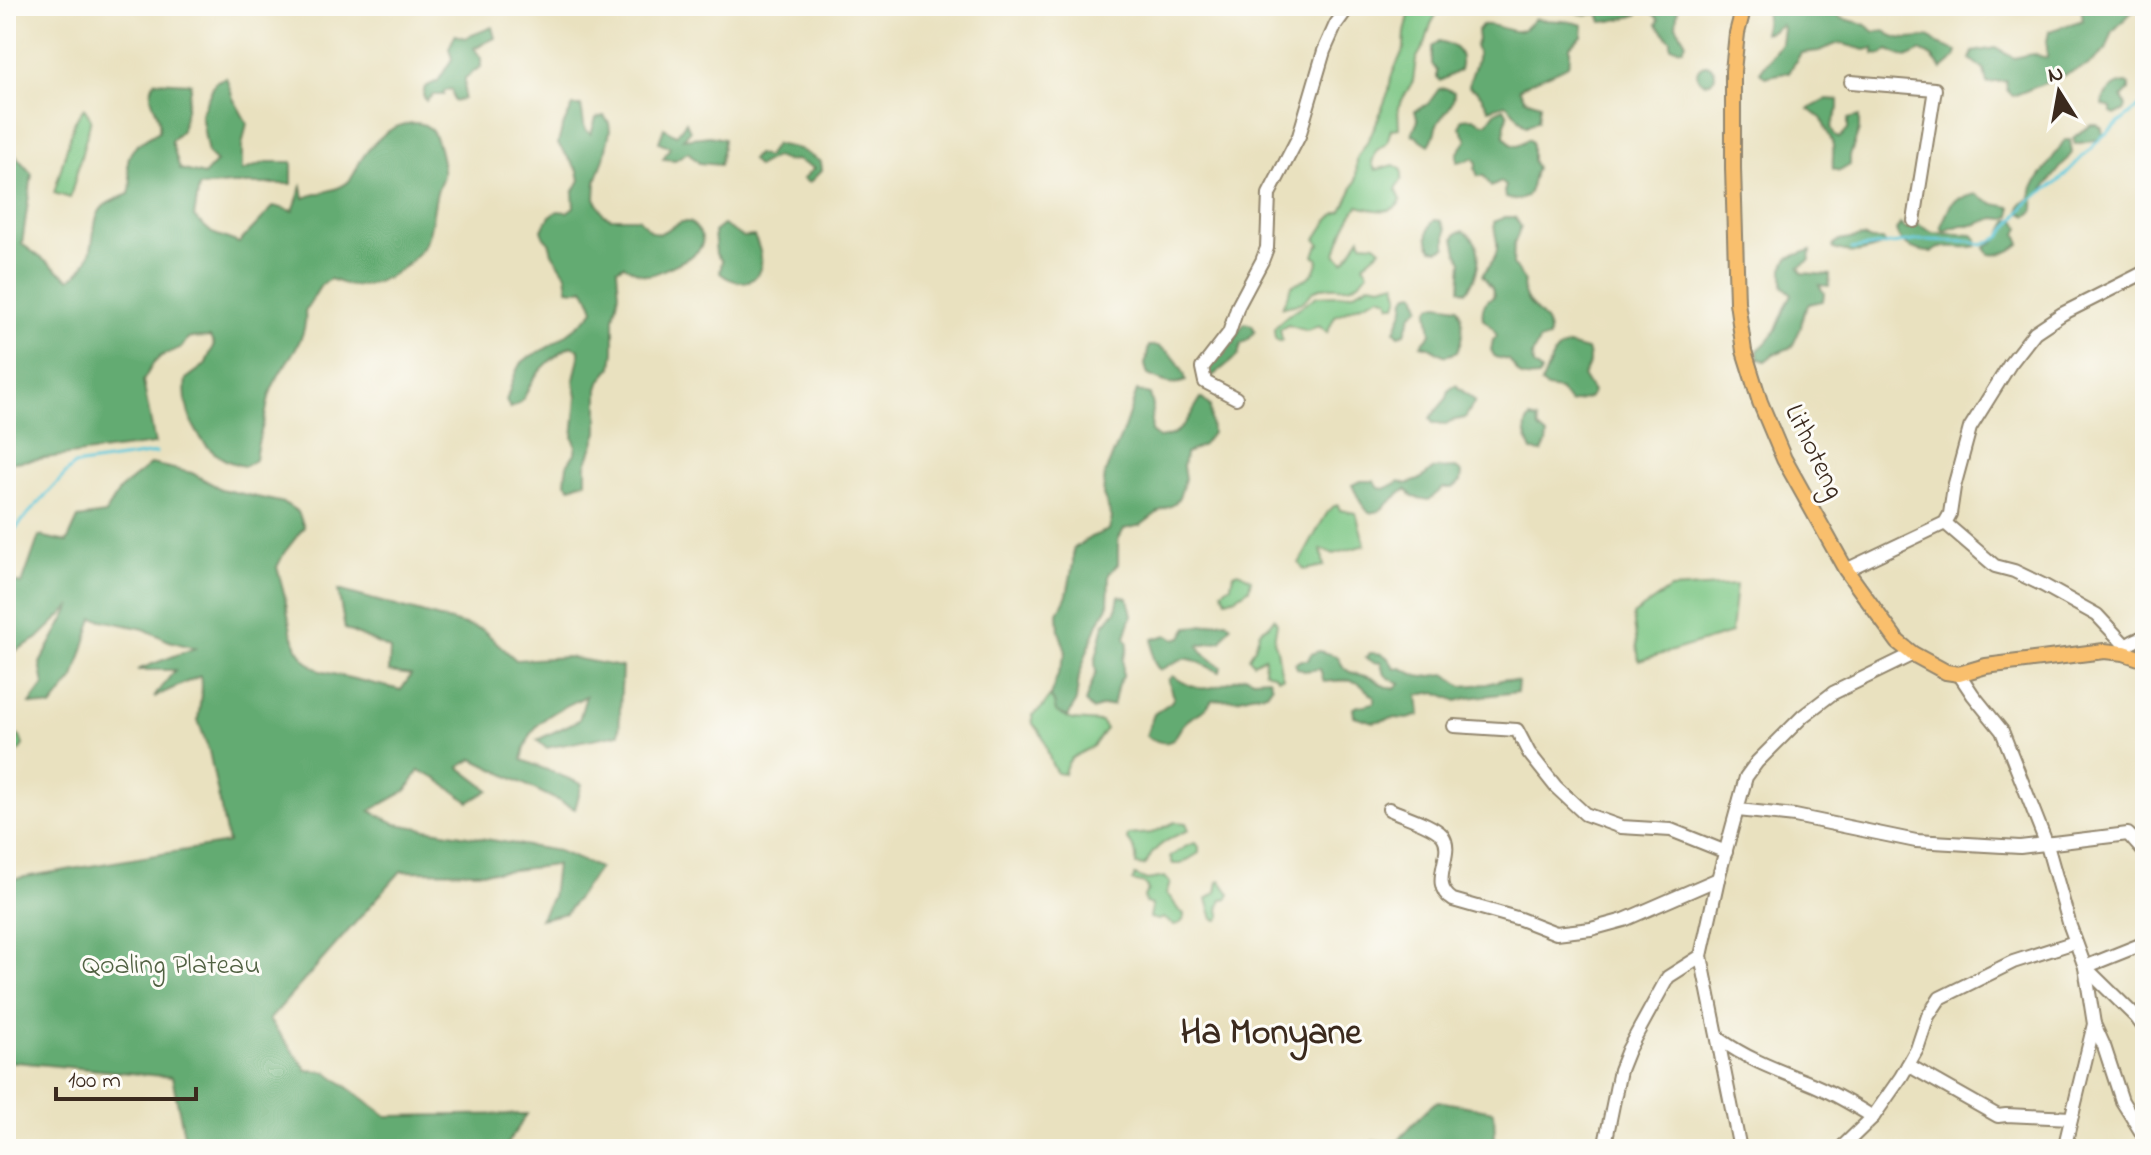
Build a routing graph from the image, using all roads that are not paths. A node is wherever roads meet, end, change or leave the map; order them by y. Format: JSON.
{"nodes":[{"id":1,"x":1349,"y":6,"type":"edge"},
{"id":2,"x":1744,"y":6,"type":"edge"},
{"id":3,"x":1851,"y":82,"type":"dead end"},
{"id":4,"x":1914,"y":221,"type":"dead end"},
{"id":5,"x":2145,"y":272,"type":"edge"},
{"id":6,"x":1236,"y":398,"type":"dead end"},
{"id":7,"x":1945,"y":523,"type":"junction"},
{"id":8,"x":1846,"y":570,"type":"junction"},
{"id":9,"x":2145,"y":636,"type":"edge"},
{"id":10,"x":2125,"y":650,"type":"junction"},
{"id":11,"x":1913,"y":654,"type":"junction"},
{"id":12,"x":2145,"y":660,"type":"edge"},
{"id":13,"x":1959,"y":674,"type":"junction"},
{"id":14,"x":1454,"y":726,"type":"dead end"},
{"id":15,"x":1389,"y":809,"type":"dead end"},
{"id":16,"x":1738,"y":810,"type":"junction"},
{"id":17,"x":2047,"y":845,"type":"junction"},
{"id":18,"x":1726,"y":852,"type":"junction"},
{"id":19,"x":2145,"y":853,"type":"edge"},
{"id":20,"x":1718,"y":879,"type":"junction"},
{"id":21,"x":2075,"y":942,"type":"junction"},
{"id":22,"x":2145,"y":943,"type":"edge"},
{"id":23,"x":1701,"y":956,"type":"junction"},
{"id":24,"x":2085,"y":967,"type":"junction"},
{"id":25,"x":2094,"y":1024,"type":"junction"},
{"id":26,"x":2145,"y":1029,"type":"edge"},
{"id":27,"x":1718,"y":1038,"type":"junction"},
{"id":28,"x":1908,"y":1065,"type":"junction"},
{"id":29,"x":1873,"y":1117,"type":"junction"},
{"id":30,"x":2071,"y":1118,"type":"junction"},
{"id":31,"x":2145,"y":1138,"type":"edge"},
{"id":32,"x":1604,"y":1149,"type":"edge"},
{"id":33,"x":1740,"y":1149,"type":"edge"},
{"id":34,"x":1840,"y":1149,"type":"edge"},
{"id":35,"x":2064,"y":1149,"type":"edge"}],
"edges":[{"from":1,"to":6,"type":"street"},
{"from":2,"to":8,"type":"main road","name":"Lithoteng"},
{"from":3,"to":4,"type":"street"},
{"from":5,"to":7,"type":"street"},
{"from":7,"to":8,"type":"street"},
{"from":7,"to":10,"type":"street"},
{"from":8,"to":11,"type":"main road","name":"Lithoteng"},
{"from":9,"to":10,"type":"street"},
{"from":10,"to":12,"type":"main road"},
{"from":10,"to":13,"type":"main road"},
{"from":11,"to":13,"type":"main road","name":"Lithoteng"},
{"from":11,"to":16,"type":"street"},
{"from":13,"to":17,"type":"street"},
{"from":14,"to":18,"type":"street"},
{"from":15,"to":20,"type":"street"},
{"from":16,"to":17,"type":"street"},
{"from":16,"to":18,"type":"street"},
{"from":17,"to":19,"type":"street"},
{"from":17,"to":21,"type":"street"},
{"from":18,"to":20,"type":"street"},
{"from":20,"to":23,"type":"street"},
{"from":21,"to":24,"type":"street"},
{"from":21,"to":28,"type":"street"},
{"from":22,"to":24,"type":"street"},
{"from":23,"to":27,"type":"street"},
{"from":23,"to":32,"type":"street"},
{"from":24,"to":25,"type":"street"},
{"from":24,"to":26,"type":"street"},
{"from":25,"to":30,"type":"street"},
{"from":25,"to":31,"type":"street"},
{"from":27,"to":29,"type":"street"},
{"from":27,"to":33,"type":"street"},
{"from":28,"to":29,"type":"street"},
{"from":28,"to":30,"type":"street"},
{"from":29,"to":34,"type":"street"},
{"from":30,"to":35,"type":"street"}]}
